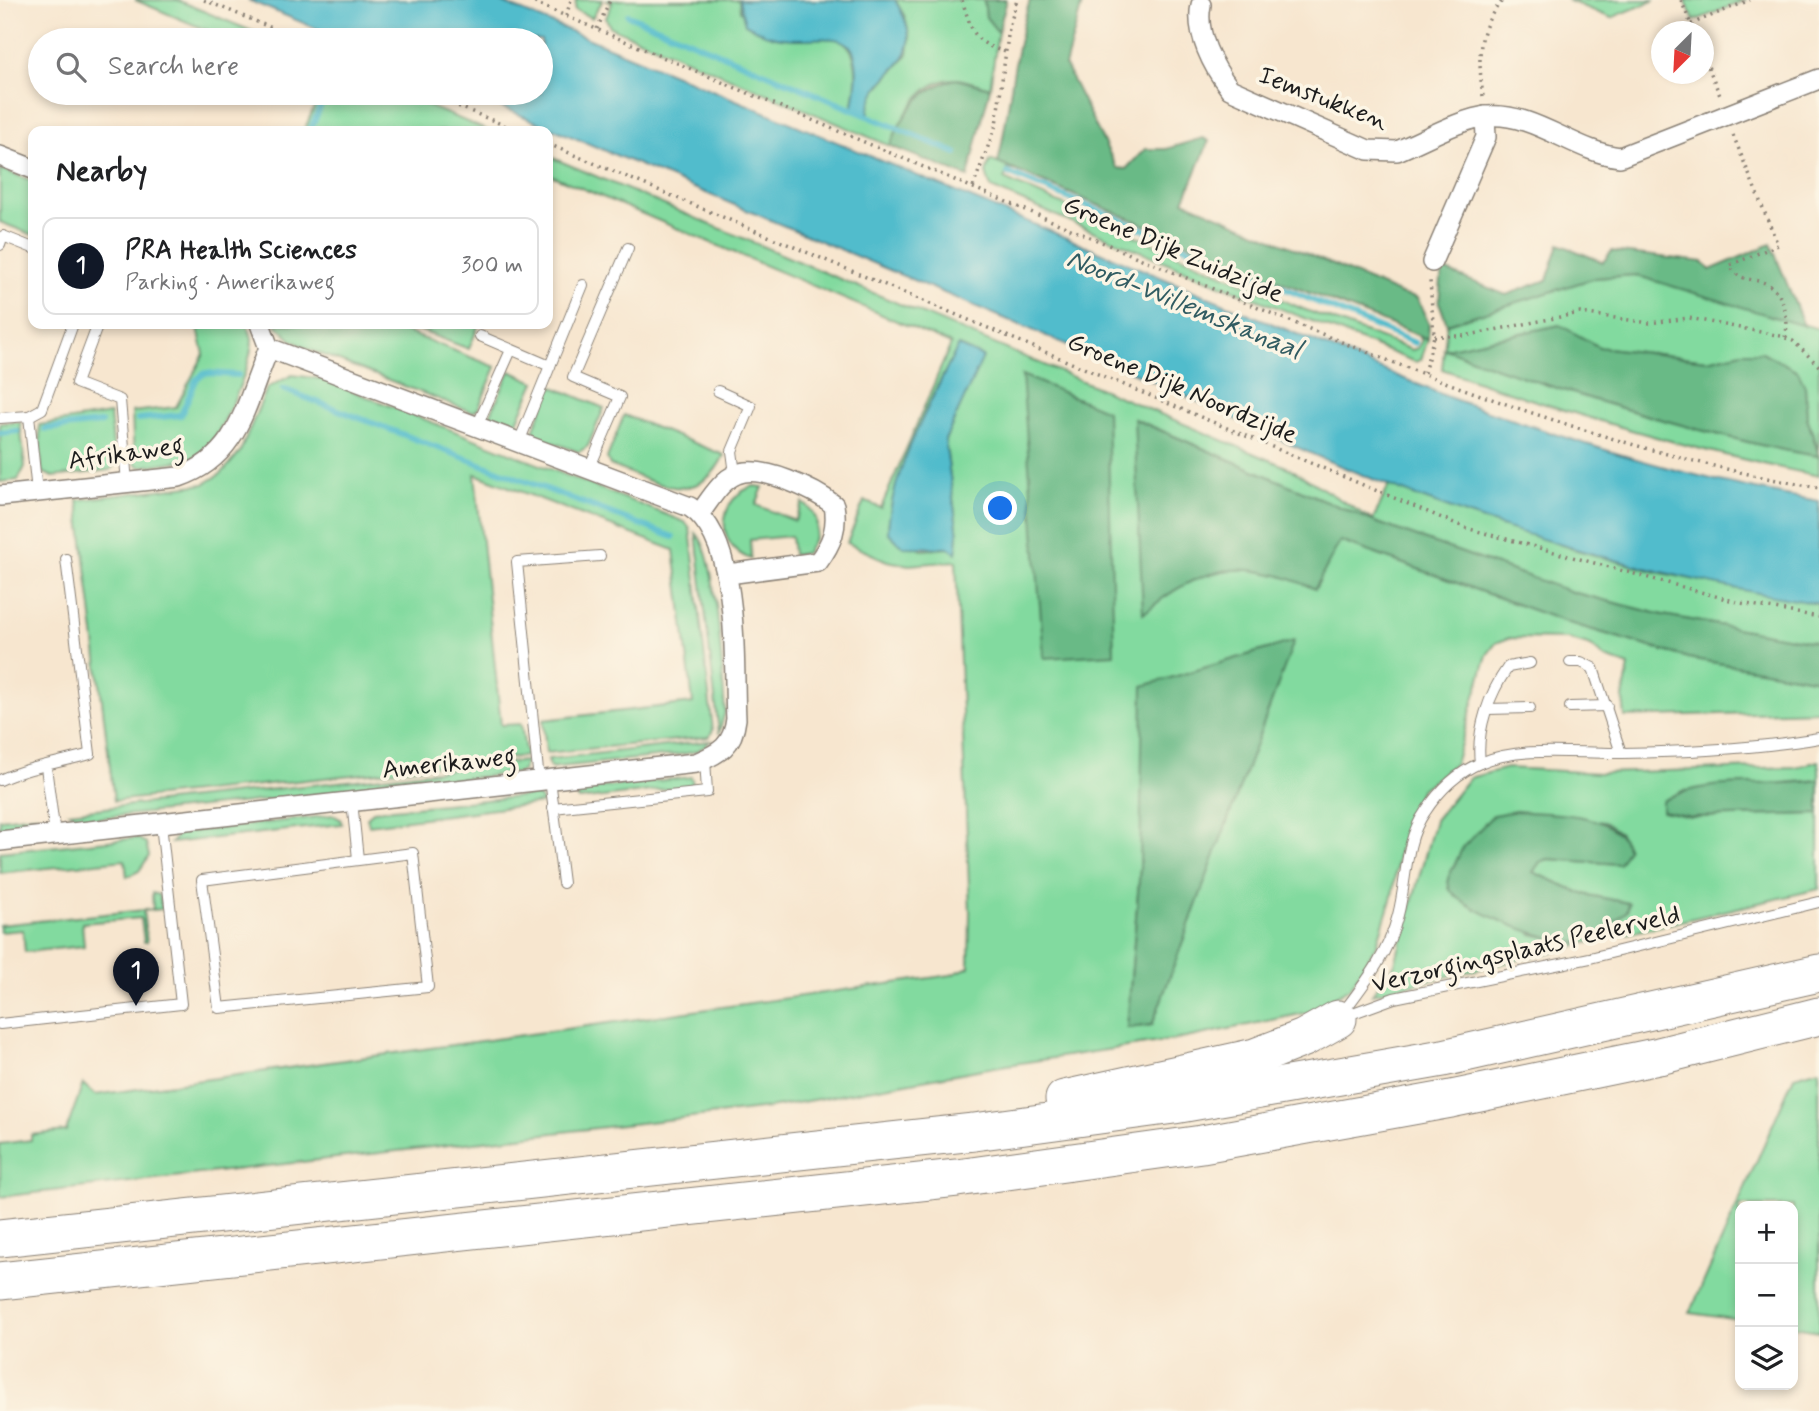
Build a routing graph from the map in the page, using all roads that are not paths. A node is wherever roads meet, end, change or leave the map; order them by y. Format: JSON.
{"nodes":[{"id":1,"x":1198,"y":2,"type":"edge"},
{"id":2,"x":1819,"y":79,"type":"edge"},
{"id":3,"x":1485,"y":116,"type":"junction"},
{"id":4,"x":0,"y":156,"type":"edge"},
{"id":5,"x":28,"y":167,"type":"edge"},
{"id":6,"x":0,"y":244,"type":"edge"},
{"id":7,"x":28,"y":246,"type":"edge"},
{"id":8,"x":628,"y":248,"type":"dead end"},
{"id":9,"x":1432,"y":262,"type":"road end"},
{"id":10,"x":583,"y":285,"type":"dead end"},
{"id":11,"x":71,"y":329,"type":"edge"},
{"id":12,"x":96,"y":329,"type":"edge"},
{"id":13,"x":262,"y":329,"type":"edge"},
{"id":14,"x":481,"y":336,"type":"dead end"},
{"id":15,"x":269,"y":348,"type":"junction"},
{"id":16,"x":511,"y":349,"type":"junction"},
{"id":17,"x":550,"y":366,"type":"junction"},
{"id":18,"x":718,"y":391,"type":"dead end"},
{"id":19,"x":29,"y":416,"type":"junction"},
{"id":20,"x":0,"y":418,"type":"edge"},
{"id":21,"x":477,"y":426,"type":"junction"},
{"id":22,"x":519,"y":442,"type":"junction"},
{"id":23,"x":589,"y":469,"type":"junction"},
{"id":24,"x":735,"y":474,"type":"junction"},
{"id":25,"x":127,"y":483,"type":"junction"},
{"id":26,"x":37,"y":492,"type":"junction"},
{"id":27,"x":0,"y":496,"type":"edge"},
{"id":28,"x":700,"y":513,"type":"junction"},
{"id":29,"x":600,"y":556,"type":"dead end"},
{"id":30,"x":66,"y":559,"type":"dead end"},
{"id":31,"x":728,"y":575,"type":"junction"},
{"id":32,"x":1570,"y":662,"type":"dead end"},
{"id":33,"x":1530,"y":663,"type":"dead end"},
{"id":34,"x":1607,"y":706,"type":"junction"},
{"id":35,"x":1570,"y":707,"type":"dead end"},
{"id":36,"x":1531,"y":708,"type":"dead end"},
{"id":37,"x":1487,"y":709,"type":"junction"},
{"id":38,"x":1819,"y":738,"type":"edge"},
{"id":39,"x":1621,"y":753,"type":"junction"},
{"id":40,"x":705,"y":760,"type":"junction"},
{"id":41,"x":1480,"y":764,"type":"junction"},
{"id":42,"x":46,"y":767,"type":"junction"},
{"id":43,"x":0,"y":780,"type":"edge"},
{"id":44,"x":544,"y":780,"type":"junction"},
{"id":45,"x":352,"y":801,"type":"junction"},
{"id":46,"x":553,"y":808,"type":"junction"},
{"id":47,"x":161,"y":824,"type":"junction"},
{"id":48,"x":55,"y":835,"type":"junction"},
{"id":49,"x":0,"y":841,"type":"edge"},
{"id":50,"x":358,"y":859,"type":"junction"},
{"id":51,"x":563,"y":883,"type":"dead end"},
{"id":52,"x":1819,"y":902,"type":"edge"},
{"id":53,"x":1819,"y":973,"type":"edge"},
{"id":54,"x":1819,"y":1016,"type":"edge"},
{"id":55,"x":1338,"y":1018,"type":"junction"},
{"id":56,"x":0,"y":1024,"type":"edge"},
{"id":57,"x":974,"y":1132,"type":"junction"},
{"id":58,"x":0,"y":1238,"type":"edge"},
{"id":59,"x":0,"y":1281,"type":"edge"}],
"edges":[{"from":1,"to":3,"type":"street","name":"Iemstukken"},
{"from":2,"to":3,"type":"street","name":"Iemstukken"},
{"from":3,"to":9,"type":"street"},
{"from":4,"to":5,"type":"street"},
{"from":6,"to":7,"type":"lane"},
{"from":8,"to":23,"type":"lane"},
{"from":10,"to":17,"type":"lane"},
{"from":11,"to":19,"type":"lane"},
{"from":12,"to":25,"type":"lane"},
{"from":13,"to":15,"type":"street"},
{"from":14,"to":16,"type":"lane"},
{"from":15,"to":21,"type":"street"},
{"from":15,"to":25,"type":"street","name":"Afrikaweg"},
{"from":16,"to":17,"type":"lane"},
{"from":16,"to":21,"type":"lane"},
{"from":17,"to":22,"type":"lane"},
{"from":18,"to":24,"type":"lane"},
{"from":19,"to":20,"type":"lane"},
{"from":19,"to":26,"type":"lane"},
{"from":21,"to":22,"type":"street"},
{"from":22,"to":23,"type":"street"},
{"from":23,"to":28,"type":"street"},
{"from":24,"to":28,"type":"street"},
{"from":24,"to":31,"type":"street"},
{"from":25,"to":26,"type":"street","name":"Afrikaweg"},
{"from":26,"to":27,"type":"street","name":"Afrikaweg"},
{"from":28,"to":31,"type":"street","name":"Amerikaweg"},
{"from":29,"to":44,"type":"lane"},
{"from":30,"to":42,"type":"lane"},
{"from":31,"to":40,"type":"street","name":"Amerikaweg"},
{"from":32,"to":34,"type":"lane"},
{"from":33,"to":37,"type":"lane"},
{"from":34,"to":35,"type":"lane"},
{"from":34,"to":39,"type":"lane"},
{"from":36,"to":37,"type":"lane"},
{"from":37,"to":41,"type":"lane"},
{"from":38,"to":39,"type":"lane","name":"Verzorgingsplaats Peelerveld"},
{"from":39,"to":41,"type":"lane","name":"Verzorgingsplaats Peelerveld"},
{"from":40,"to":44,"type":"street","name":"Amerikaweg"},
{"from":40,"to":46,"type":"lane"},
{"from":41,"to":55,"type":"lane","name":"Verzorgingsplaats Peelerveld"},
{"from":42,"to":43,"type":"lane"},
{"from":42,"to":48,"type":"lane"},
{"from":44,"to":45,"type":"street","name":"Amerikaweg"},
{"from":44,"to":46,"type":"lane"},
{"from":45,"to":47,"type":"street","name":"Amerikaweg"},
{"from":45,"to":50,"type":"lane"},
{"from":46,"to":51,"type":"lane"},
{"from":47,"to":48,"type":"street","name":"Amerikaweg"},
{"from":47,"to":56,"type":"lane"},
{"from":48,"to":49,"type":"street","name":"Amerikaweg"},
{"from":50,"to":50,"type":"lane"},
{"from":52,"to":55,"type":"lane","name":"Verzorgingsplaats Peelerveld"},
{"from":53,"to":57,"type":"highway"},
{"from":54,"to":59,"type":"highway"},
{"from":55,"to":57,"type":"highway"},
{"from":57,"to":58,"type":"highway"}]}
